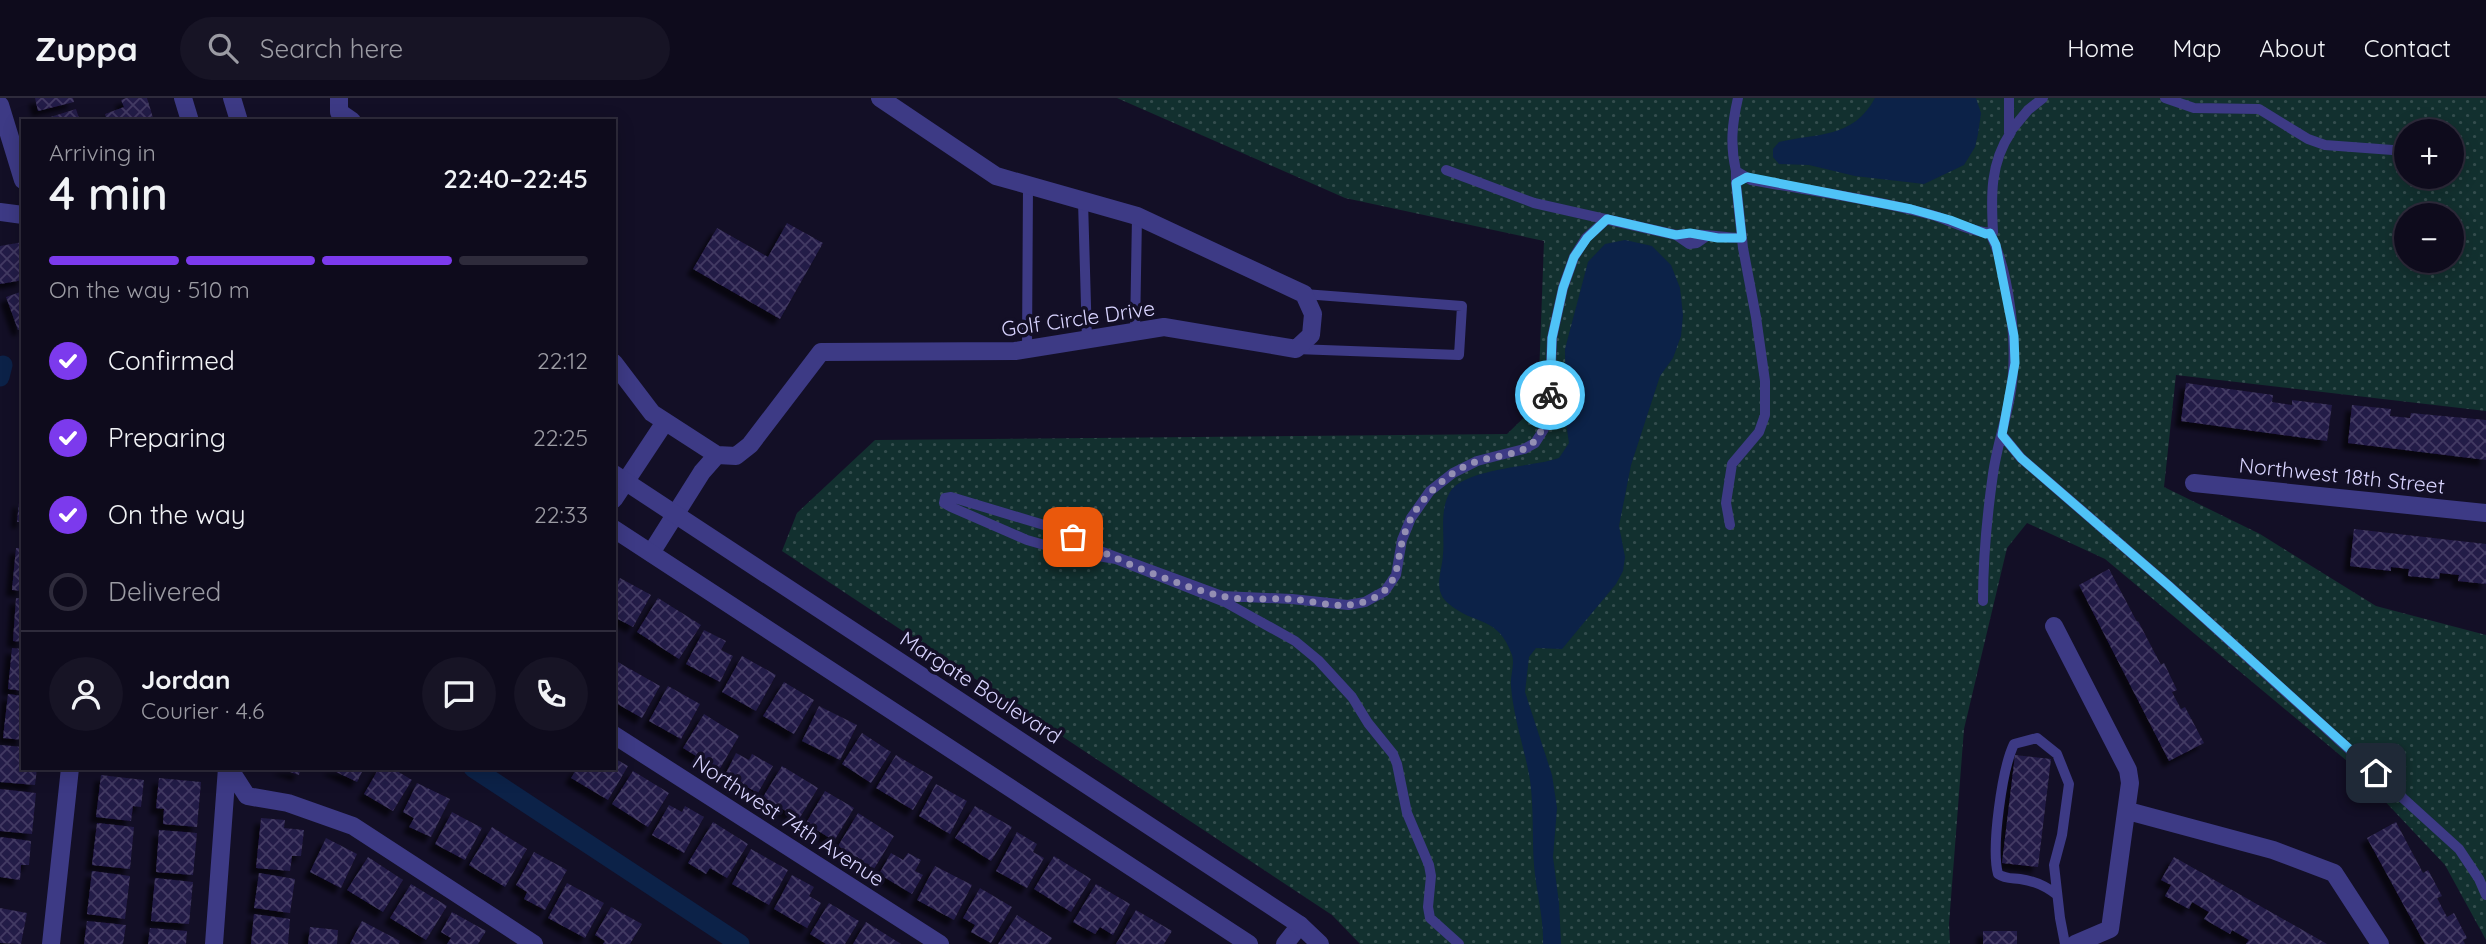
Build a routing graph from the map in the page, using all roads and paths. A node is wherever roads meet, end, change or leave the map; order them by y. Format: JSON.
{"nodes":[{"id":1,"x":183,"y":98,"type":"edge"},
{"id":2,"x":232,"y":98,"type":"edge"},
{"id":3,"x":339,"y":98,"type":"edge"},
{"id":4,"x":880,"y":98,"type":"edge"},
{"id":5,"x":1738,"y":98,"type":"edge"},
{"id":6,"x":2008,"y":98,"type":"edge"},
{"id":7,"x":2043,"y":98,"type":"edge"},
{"id":8,"x":2165,"y":98,"type":"edge"},
{"id":9,"x":0,"y":105,"type":"edge"},
{"id":10,"x":189,"y":119,"type":"edge"},
{"id":11,"x":238,"y":119,"type":"edge"},
{"id":12,"x":349,"y":119,"type":"edge"},
{"id":13,"x":2011,"y":132,"type":"junction"},
{"id":14,"x":2394,"y":149,"type":"edge"},
{"id":15,"x":1446,"y":170,"type":"dead end"},
{"id":16,"x":1737,"y":171,"type":"junction"},
{"id":17,"x":21,"y":173,"type":"edge"},
{"id":18,"x":1747,"y":177,"type":"junction"},
{"id":19,"x":1736,"y":183,"type":"junction"},
{"id":20,"x":1028,"y":186,"type":"junction"},
{"id":21,"x":1083,"y":201,"type":"junction"},
{"id":22,"x":0,"y":212,"type":"edge"},
{"id":23,"x":21,"y":215,"type":"edge"},
{"id":24,"x":1137,"y":216,"type":"junction"},
{"id":25,"x":1607,"y":219,"type":"junction"},
{"id":26,"x":1990,"y":233,"type":"junction"},
{"id":27,"x":1742,"y":238,"type":"junction"},
{"id":28,"x":1304,"y":294,"type":"junction"},
{"id":29,"x":1135,"y":332,"type":"junction"},
{"id":30,"x":1087,"y":340,"type":"junction"},
{"id":31,"x":1027,"y":349,"type":"junction"},
{"id":32,"x":1296,"y":349,"type":"junction"},
{"id":33,"x":616,"y":366,"type":"edge"},
{"id":34,"x":665,"y":422,"type":"junction"},
{"id":35,"x":2002,"y":435,"type":"junction"},
{"id":36,"x":717,"y":455,"type":"junction"},
{"id":37,"x":620,"y":478,"type":"edge"},
{"id":38,"x":2194,"y":483,"type":"dead end"},
{"id":39,"x":2486,"y":513,"type":"edge"},
{"id":40,"x":677,"y":514,"type":"junction"},
{"id":41,"x":1730,"y":526,"type":"dead end"},
{"id":42,"x":616,"y":530,"type":"edge"},
{"id":43,"x":651,"y":553,"type":"junction"},
{"id":44,"x":1983,"y":601,"type":"dead end"},
{"id":45,"x":2054,"y":626,"type":"dead end"},
{"id":46,"x":616,"y":736,"type":"edge"},
{"id":47,"x":70,"y":770,"type":"edge"},
{"id":48,"x":228,"y":770,"type":"edge"},
{"id":49,"x":229,"y":770,"type":"edge"},
{"id":50,"x":2128,"y":811,"type":"junction"},
{"id":51,"x":2057,"y":895,"type":"junction"},
{"id":52,"x":2486,"y":895,"type":"edge"},
{"id":53,"x":1300,"y":925,"type":"junction"},
{"id":54,"x":51,"y":944,"type":"edge"},
{"id":55,"x":214,"y":944,"type":"edge"},
{"id":56,"x":534,"y":944,"type":"edge"},
{"id":57,"x":940,"y":944,"type":"edge"},
{"id":58,"x":1249,"y":944,"type":"edge"},
{"id":59,"x":1285,"y":944,"type":"edge"},
{"id":60,"x":1320,"y":944,"type":"edge"},
{"id":61,"x":1459,"y":944,"type":"edge"},
{"id":62,"x":2065,"y":944,"type":"edge"},
{"id":63,"x":2075,"y":944,"type":"edge"},
{"id":64,"x":2380,"y":944,"type":"edge"}],
"edges":[{"from":1,"to":10,"type":"street"},
{"from":2,"to":11,"type":"street"},
{"from":3,"to":12,"type":"street"},
{"from":4,"to":20,"type":"street"},
{"from":5,"to":16,"type":"lane"},
{"from":6,"to":13,"type":"lane"},
{"from":7,"to":13,"type":"lane"},
{"from":8,"to":14,"type":"lane"},
{"from":9,"to":17,"type":"street"},
{"from":13,"to":26,"type":"lane"},
{"from":15,"to":25,"type":"lane"},
{"from":16,"to":18,"type":"lane"},
{"from":16,"to":19,"type":"lane"},
{"from":18,"to":19,"type":"lane"},
{"from":18,"to":26,"type":"lane"},
{"from":19,"to":27,"type":"lane"},
{"from":20,"to":21,"type":"street"},
{"from":20,"to":31,"type":"lane"},
{"from":21,"to":24,"type":"street"},
{"from":21,"to":30,"type":"lane"},
{"from":22,"to":23,"type":"street"},
{"from":24,"to":28,"type":"street"},
{"from":24,"to":29,"type":"lane"},
{"from":25,"to":27,"type":"lane"},
{"from":25,"to":61,"type":"lane"},
{"from":26,"to":35,"type":"lane"},
{"from":27,"to":41,"type":"lane"},
{"from":28,"to":32,"type":"street"},
{"from":28,"to":32,"type":"lane"},
{"from":29,"to":30,"type":"street","name":"Golf Circle Drive"},
{"from":29,"to":32,"type":"street","name":"Golf Circle Drive"},
{"from":30,"to":31,"type":"street","name":"Golf Circle Drive"},
{"from":31,"to":36,"type":"street","name":"Golf Circle Drive"},
{"from":33,"to":34,"type":"street"},
{"from":34,"to":36,"type":"street"},
{"from":34,"to":37,"type":"street"},
{"from":35,"to":44,"type":"lane"},
{"from":35,"to":52,"type":"lane"},
{"from":36,"to":40,"type":"street"},
{"from":37,"to":40,"type":"street","name":"Margate Boulevard"},
{"from":38,"to":39,"type":"street","name":"Northwest 18th Street"},
{"from":40,"to":43,"type":"street"},
{"from":40,"to":53,"type":"street","name":"Margate Boulevard"},
{"from":42,"to":43,"type":"street"},
{"from":43,"to":58,"type":"street"},
{"from":45,"to":50,"type":"street"},
{"from":46,"to":57,"type":"street","name":"Northwest 74th Avenue"},
{"from":47,"to":54,"type":"street"},
{"from":48,"to":55,"type":"street"},
{"from":49,"to":56,"type":"street"},
{"from":50,"to":63,"type":"street"},
{"from":50,"to":64,"type":"street"},
{"from":51,"to":51,"type":"lane"},
{"from":51,"to":62,"type":"lane"},
{"from":53,"to":59,"type":"street"},
{"from":53,"to":60,"type":"street","name":"Margate Boulevard"}]}
